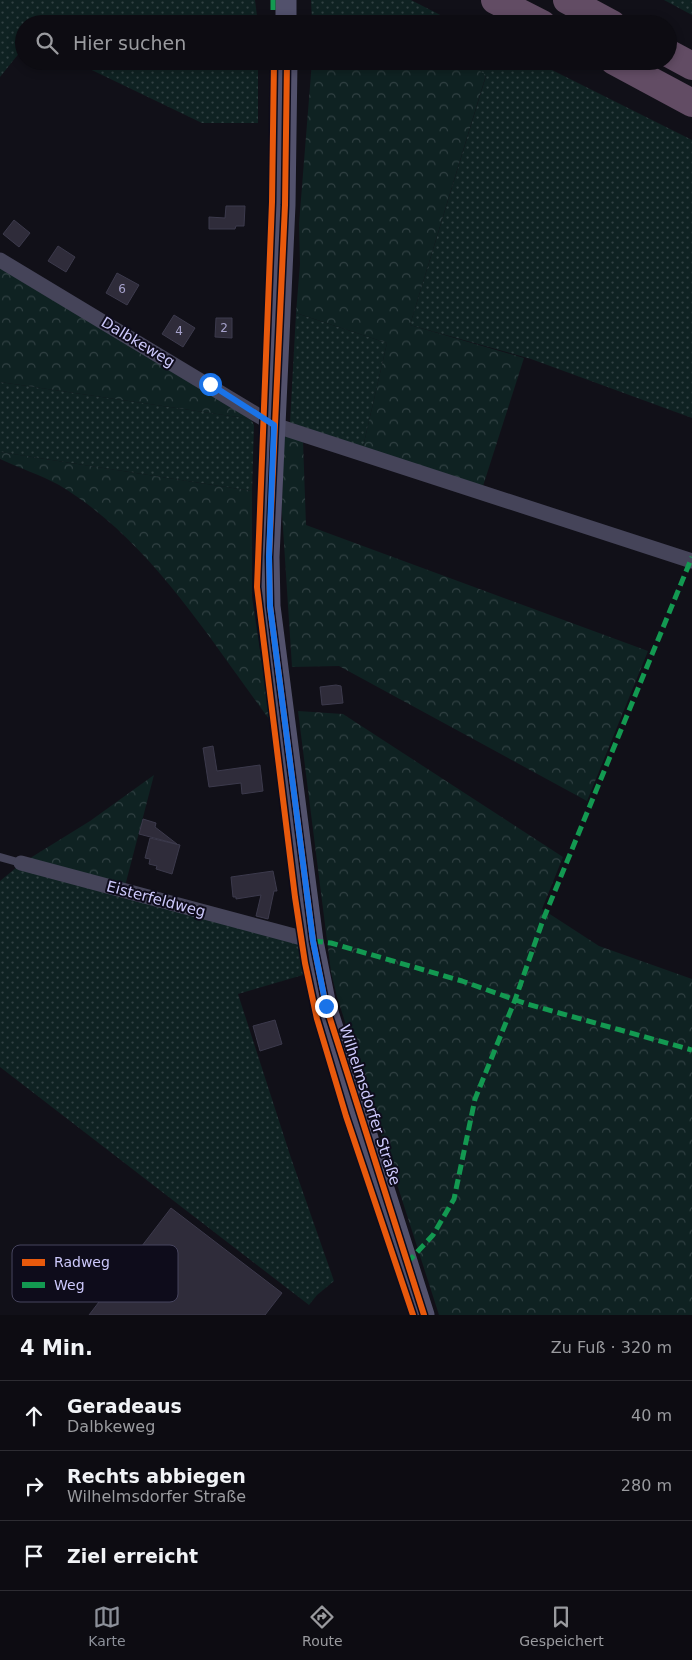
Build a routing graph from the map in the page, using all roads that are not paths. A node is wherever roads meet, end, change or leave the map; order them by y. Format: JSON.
{"nodes":[{"id":1,"x":286,"y":0,"type":"edge"},
{"id":2,"x":495,"y":0,"type":"edge"},
{"id":3,"x":567,"y":0,"type":"edge"},
{"id":4,"x":286,"y":15,"type":"edge"},
{"id":5,"x":524,"y":15,"type":"edge"},
{"id":6,"x":595,"y":15,"type":"edge"},
{"id":7,"x":677,"y":58,"type":"edge"},
{"id":8,"x":692,"y":66,"type":"edge"},
{"id":9,"x":287,"y":70,"type":"edge"},
{"id":10,"x":631,"y":70,"type":"edge"},
{"id":11,"x":692,"y":103,"type":"edge"},
{"id":12,"x":0,"y":260,"type":"edge"},
{"id":13,"x":274,"y":425,"type":"junction"},
{"id":14,"x":692,"y":561,"type":"edge"},
{"id":15,"x":0,"y":857,"type":"edge"},
{"id":16,"x":21,"y":864,"type":"joint"},
{"id":17,"x":313,"y":941,"type":"junction"},
{"id":18,"x":424,"y":1315,"type":"edge"}],
"edges":[{"from":1,"to":4,"type":"street"},
{"from":2,"to":5,"type":"highway"},
{"from":3,"to":6,"type":"highway"},
{"from":7,"to":8,"type":"highway"},
{"from":9,"to":13,"type":"street","name":"Wilhelmsdorfer Straße"},
{"from":10,"to":11,"type":"highway"},
{"from":12,"to":13,"type":"street","name":"Dalbkeweg"},
{"from":13,"to":14,"type":"street","name":"Dalbkeweg"},
{"from":13,"to":17,"type":"street","name":"Wilhelmsdorfer Straße"},
{"from":15,"to":16,"type":"lane","name":"Eisterfeldweg"},
{"from":16,"to":17,"type":"street","name":"Eisterfeldweg"},
{"from":17,"to":18,"type":"street","name":"Wilhelmsdorfer Straße"}]}
